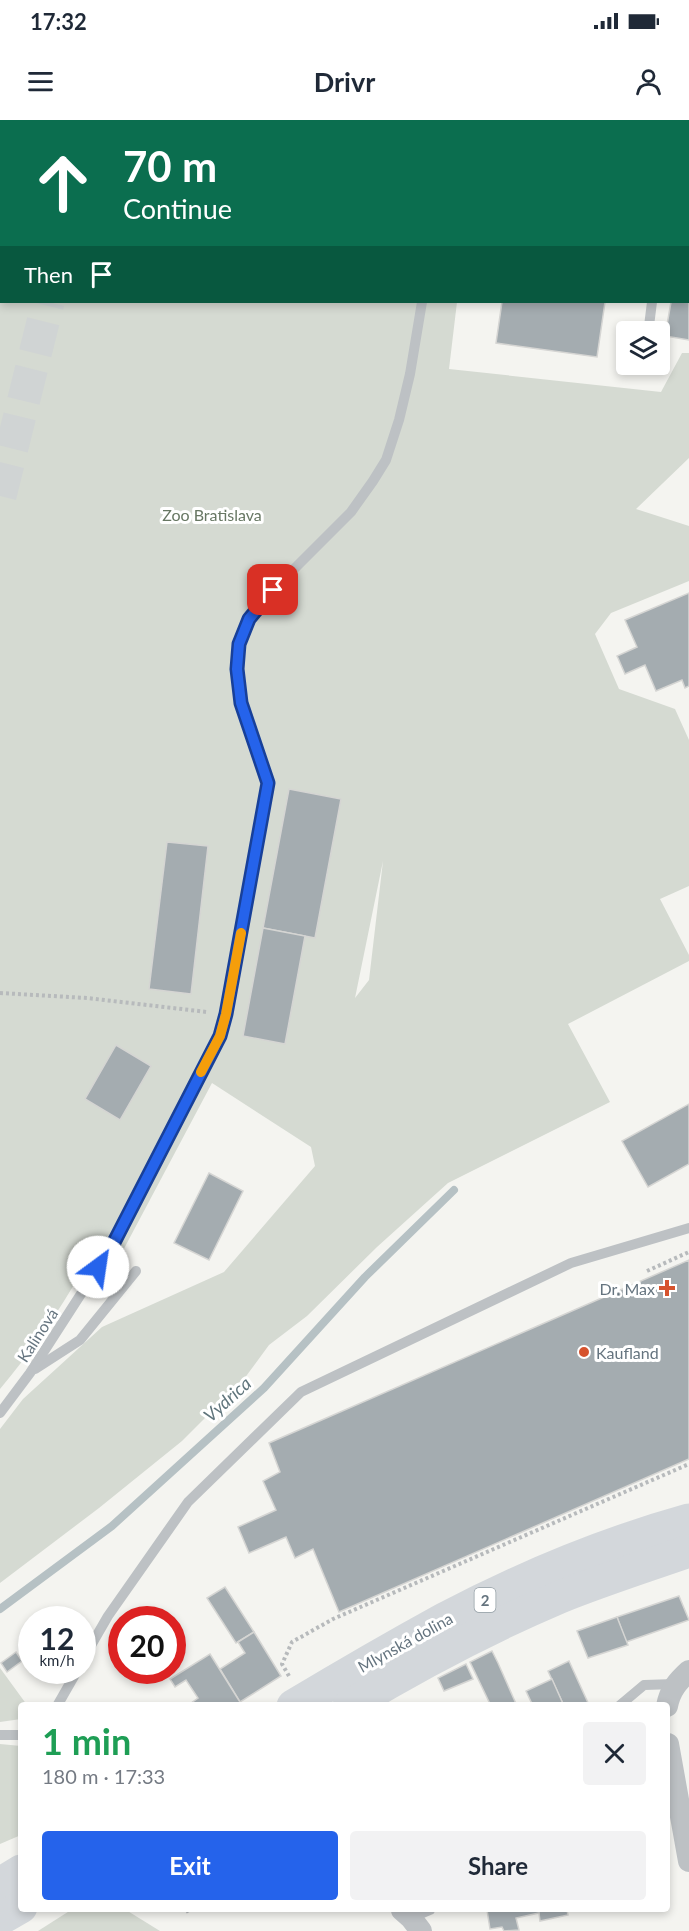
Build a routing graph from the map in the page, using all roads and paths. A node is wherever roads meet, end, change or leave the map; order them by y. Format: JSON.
{"nodes":[{"id":1,"x":422,"y":303,"type":"edge"},
{"id":2,"x":652,"y":303,"type":"edge"},
{"id":3,"x":650,"y":321,"type":"edge"},
{"id":4,"x":0,"y":993,"type":"edge"},
{"id":5,"x":226,"y":1014,"type":"junction"},
{"id":6,"x":689,"y":1228,"type":"edge"},
{"id":7,"x":689,"y":1252,"type":"edge"},
{"id":8,"x":136,"y":1271,"type":"dead end"},
{"id":9,"x":647,"y":1271,"type":"dead end"},
{"id":10,"x":30,"y":1373,"type":"junction"},
{"id":11,"x":0,"y":1413,"type":"edge"},
{"id":12,"x":689,"y":1464,"type":"edge"},
{"id":13,"x":689,"y":1520,"type":"edge"},
{"id":14,"x":689,"y":1551,"type":"edge"},
{"id":15,"x":96,"y":1636,"type":"edge"},
{"id":16,"x":682,"y":1677,"type":"edge"},
{"id":17,"x":70,"y":1684,"type":"edge"},
{"id":18,"x":293,"y":1694,"type":"edge"},
{"id":19,"x":59,"y":1702,"type":"edge"},
{"id":20,"x":356,"y":1702,"type":"edge"},
{"id":21,"x":624,"y":1702,"type":"edge"},
{"id":22,"x":668,"y":1702,"type":"edge"},
{"id":23,"x":0,"y":1735,"type":"edge"},
{"id":24,"x":18,"y":1736,"type":"edge"},
{"id":25,"x":670,"y":1760,"type":"edge"},
{"id":26,"x":689,"y":1861,"type":"edge"},
{"id":27,"x":18,"y":1874,"type":"edge"},
{"id":28,"x":0,"y":1884,"type":"edge"},
{"id":29,"x":18,"y":1909,"type":"edge"},
{"id":30,"x":188,"y":1912,"type":"edge"},
{"id":31,"x":190,"y":1915,"type":"dead end"},
{"id":32,"x":0,"y":1919,"type":"edge"}],
"edges":[{"from":1,"to":5,"type":"lane","name":"Kalinová"},
{"from":2,"to":3,"type":"lane"},
{"from":4,"to":5,"type":"path"},
{"from":5,"to":10,"type":"lane","name":"Kalinová"},
{"from":6,"to":15,"type":"lane"},
{"from":7,"to":9,"type":"path"},
{"from":8,"to":10,"type":"lane"},
{"from":10,"to":11,"type":"lane","name":"Kalinová"},
{"from":12,"to":18,"type":"path"},
{"from":13,"to":18,"type":"main road","name":"Mlynská dolina","number":"2"},
{"from":14,"to":20,"type":"main road","name":"Mlynská dolina","number":"2"},
{"from":16,"to":21,"type":"lane"},
{"from":16,"to":22,"type":"street"},
{"from":17,"to":19,"type":"lane"},
{"from":23,"to":24,"type":"lane"},
{"from":25,"to":26,"type":"street"},
{"from":27,"to":28,"type":"main road"},
{"from":29,"to":32,"type":"main road"},
{"from":30,"to":31,"type":"path"}]}
